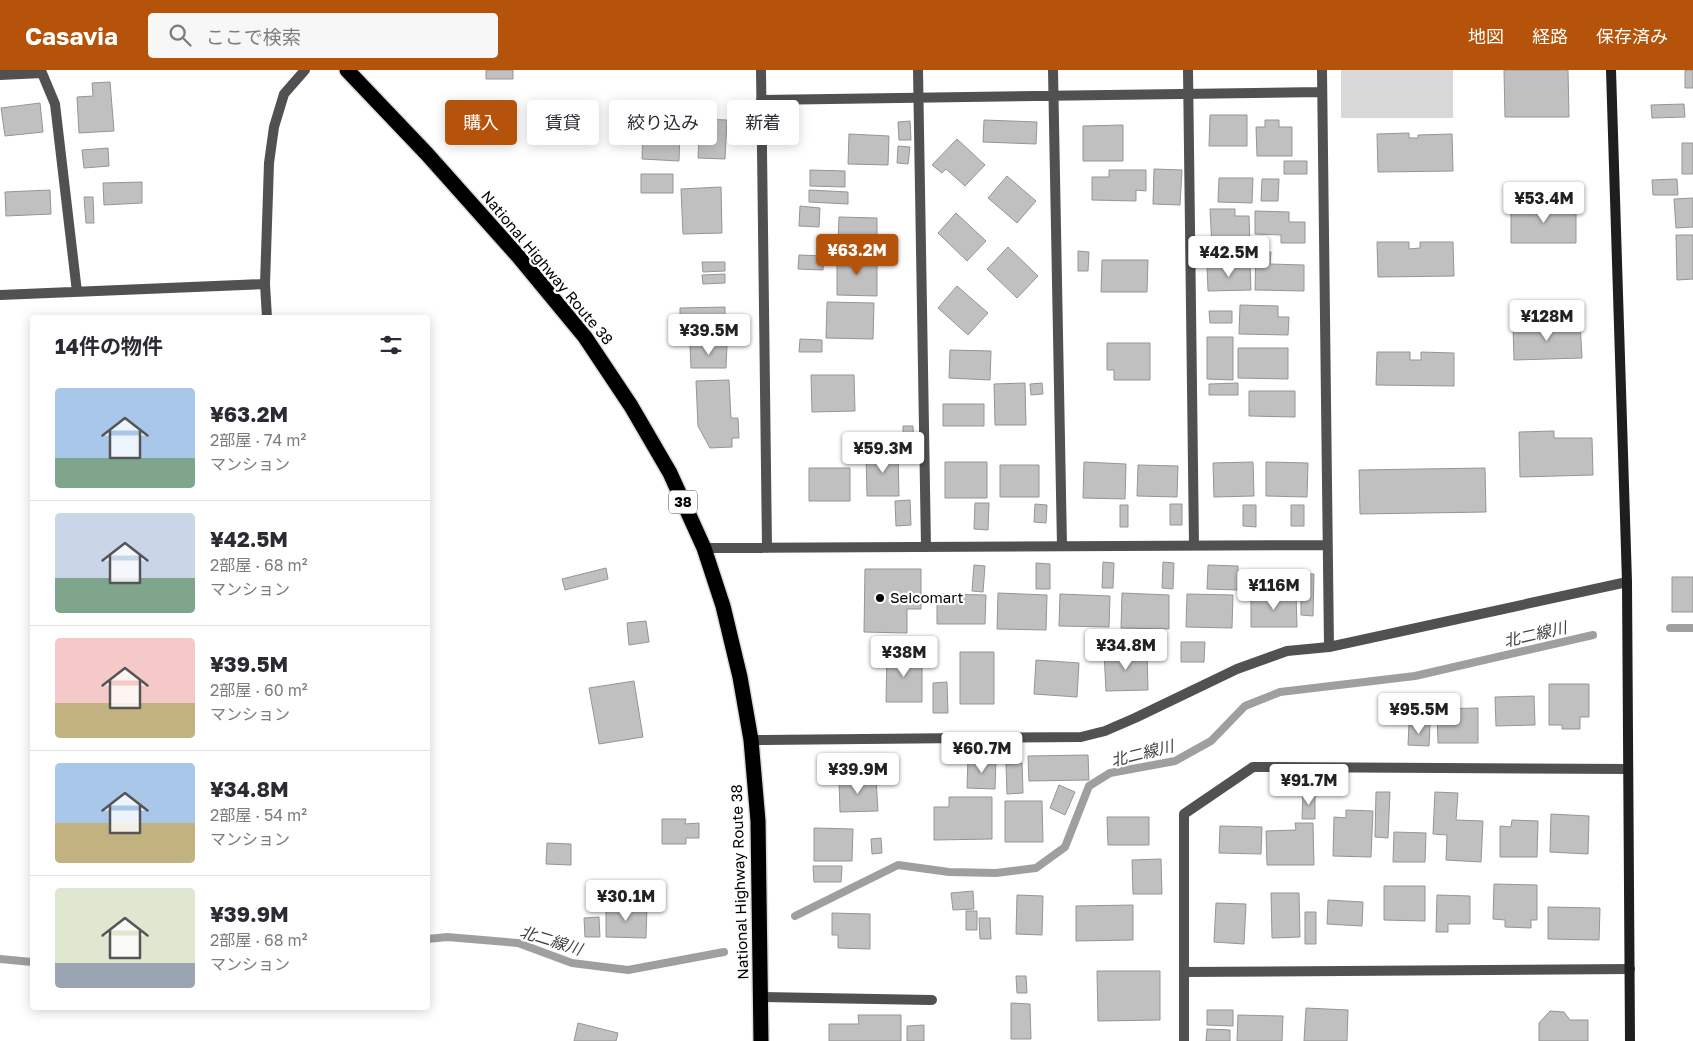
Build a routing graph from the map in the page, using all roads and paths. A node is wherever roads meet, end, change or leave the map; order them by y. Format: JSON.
{"nodes":[{"id":1,"x":305,"y":70,"type":"edge"},
{"id":2,"x":347,"y":70,"type":"edge"},
{"id":3,"x":761,"y":70,"type":"edge"},
{"id":4,"x":918,"y":70,"type":"edge"},
{"id":5,"x":1053,"y":70,"type":"edge"},
{"id":6,"x":1188,"y":70,"type":"edge"},
{"id":7,"x":1322,"y":70,"type":"edge"},
{"id":8,"x":1611,"y":70,"type":"edge"},
{"id":9,"x":0,"y":75,"type":"edge"},
{"id":10,"x":1322,"y":92,"type":"junction"},
{"id":11,"x":1188,"y":94,"type":"junction"},
{"id":12,"x":1053,"y":96,"type":"junction"},
{"id":13,"x":918,"y":98,"type":"junction"},
{"id":14,"x":761,"y":100,"type":"joint"},
{"id":15,"x":762,"y":145,"type":"edge"},
{"id":16,"x":265,"y":284,"type":"junction"},
{"id":17,"x":77,"y":292,"type":"junction"},
{"id":18,"x":0,"y":295,"type":"edge"},
{"id":19,"x":267,"y":315,"type":"edge"},
{"id":20,"x":1194,"y":545,"type":"junction"},
{"id":21,"x":1326,"y":545,"type":"junction"},
{"id":22,"x":1062,"y":546,"type":"junction"},
{"id":23,"x":926,"y":547,"type":"junction"},
{"id":24,"x":704,"y":548,"type":"junction"},
{"id":25,"x":767,"y":548,"type":"junction"},
{"id":26,"x":1627,"y":582,"type":"junction"},
{"id":27,"x":1329,"y":647,"type":"junction"},
{"id":28,"x":751,"y":740,"type":"junction"},
{"id":29,"x":1628,"y":769,"type":"junction"},
{"id":30,"x":1630,"y":969,"type":"junction"},
{"id":31,"x":1184,"y":972,"type":"junction"},
{"id":32,"x":761,"y":997,"type":"junction"},
{"id":33,"x":932,"y":1000,"type":"dead end"},
{"id":34,"x":761,"y":1041,"type":"edge"},
{"id":35,"x":1184,"y":1041,"type":"edge"},
{"id":36,"x":1630,"y":1041,"type":"edge"}],
"edges":[{"from":1,"to":16,"type":"street"},
{"from":2,"to":24,"type":"highway","name":"National Highway Route 38","number":"38"},
{"from":3,"to":14,"type":"street"},
{"from":4,"to":13,"type":"street"},
{"from":5,"to":12,"type":"street"},
{"from":6,"to":11,"type":"street"},
{"from":7,"to":10,"type":"street"},
{"from":8,"to":26,"type":"street"},
{"from":9,"to":17,"type":"street"},
{"from":10,"to":11,"type":"street"},
{"from":10,"to":21,"type":"street"},
{"from":11,"to":12,"type":"street"},
{"from":11,"to":20,"type":"street"},
{"from":12,"to":13,"type":"street"},
{"from":12,"to":22,"type":"street"},
{"from":13,"to":14,"type":"street"},
{"from":13,"to":23,"type":"street"},
{"from":15,"to":25,"type":"street"},
{"from":16,"to":17,"type":"street"},
{"from":16,"to":19,"type":"street"},
{"from":17,"to":18,"type":"street"},
{"from":20,"to":21,"type":"street"},
{"from":20,"to":22,"type":"street"},
{"from":21,"to":27,"type":"street"},
{"from":22,"to":23,"type":"street"},
{"from":23,"to":25,"type":"street"},
{"from":24,"to":25,"type":"street"},
{"from":24,"to":28,"type":"highway","name":"National Highway Route 38","number":"38"},
{"from":26,"to":27,"type":"street"},
{"from":26,"to":29,"type":"street"},
{"from":27,"to":28,"type":"street"},
{"from":28,"to":32,"type":"highway","name":"National Highway Route 38","number":"38"},
{"from":29,"to":30,"type":"street"},
{"from":29,"to":31,"type":"street"},
{"from":30,"to":31,"type":"street"},
{"from":30,"to":36,"type":"street"},
{"from":31,"to":35,"type":"street"},
{"from":32,"to":33,"type":"street"},
{"from":32,"to":34,"type":"highway","name":"National Highway Route 38","number":"38"}]}
